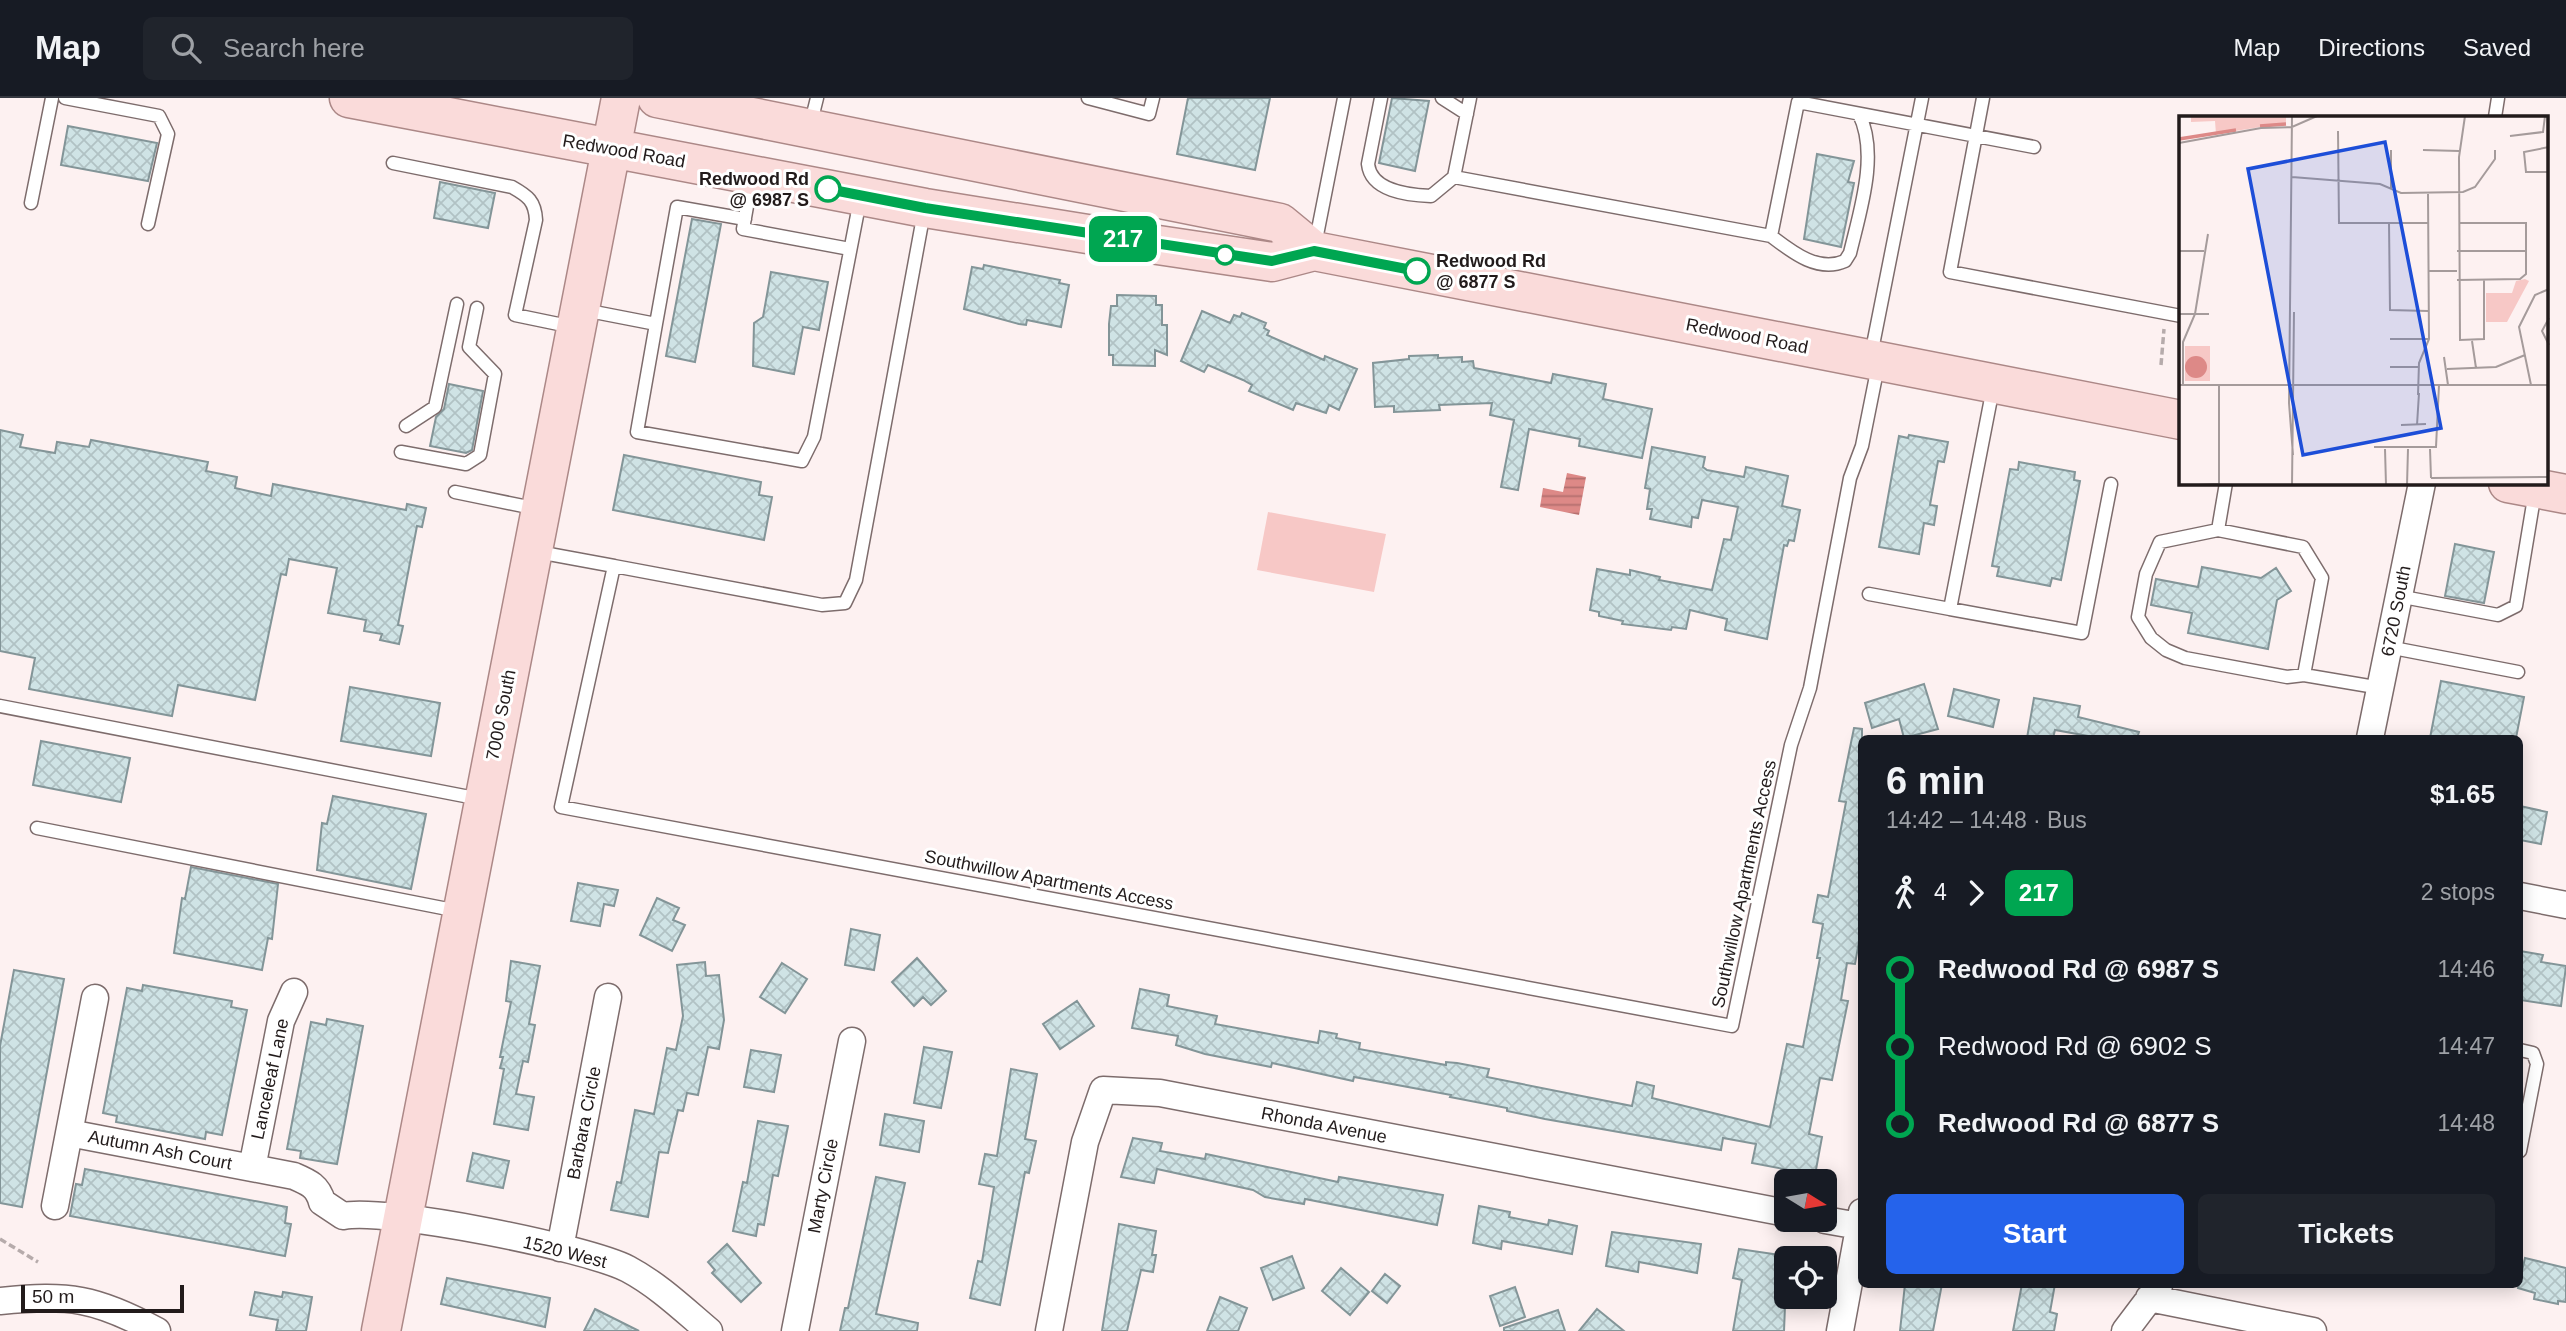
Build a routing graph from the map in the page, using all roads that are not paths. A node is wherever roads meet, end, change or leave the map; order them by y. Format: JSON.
{"nodes":[{"id":1,"x":52,"y":98,"type":"edge"},
{"id":2,"x":65,"y":98,"type":"edge"},
{"id":3,"x":349,"y":98,"type":"edge"},
{"id":4,"x":621,"y":98,"type":"edge"},
{"id":5,"x":657,"y":98,"type":"edge"},
{"id":6,"x":1088,"y":98,"type":"edge"},
{"id":7,"x":1153,"y":98,"type":"edge"},
{"id":8,"x":1344,"y":98,"type":"edge"},
{"id":9,"x":1381,"y":98,"type":"edge"},
{"id":10,"x":1442,"y":98,"type":"edge"},
{"id":11,"x":1470,"y":98,"type":"edge"},
{"id":12,"x":1922,"y":98,"type":"edge"},
{"id":13,"x":1983,"y":98,"type":"edge"},
{"id":14,"x":2498,"y":98,"type":"edge"},
{"id":15,"x":813,"y":114,"type":"edge"},
{"id":16,"x":1466,"y":114,"type":"junction"},
{"id":17,"x":1859,"y":114,"type":"junction"},
{"id":18,"x":2495,"y":116,"type":"edge"},
{"id":19,"x":1917,"y":125,"type":"junction"},
{"id":20,"x":1976,"y":136,"type":"junction"},
{"id":21,"x":2034,"y":147,"type":"dead end"},
{"id":22,"x":610,"y":149,"type":"junction"},
{"id":23,"x":393,"y":163,"type":"dead end"},
{"id":24,"x":752,"y":175,"type":"junction"},
{"id":25,"x":1454,"y":177,"type":"junction"},
{"id":26,"x":861,"y":196,"type":"junction"},
{"id":27,"x":31,"y":203,"type":"dead end"},
{"id":28,"x":925,"y":208,"type":"junction"},
{"id":29,"x":745,"y":219,"type":"junction"},
{"id":30,"x":148,"y":224,"type":"dead end"},
{"id":31,"x":1771,"y":236,"type":"junction"},
{"id":32,"x":850,"y":249,"type":"junction"},
{"id":33,"x":1314,"y":251,"type":"junction"},
{"id":34,"x":457,"y":304,"type":"dead end"},
{"id":35,"x":477,"y":308,"type":"dead end"},
{"id":36,"x":2179,"y":316,"type":"edge"},
{"id":37,"x":578,"y":319,"type":"junction"},
{"id":38,"x":656,"y":324,"type":"junction"},
{"id":39,"x":1874,"y":361,"type":"junction"},
{"id":40,"x":1994,"y":384,"type":"junction"},
{"id":41,"x":2179,"y":420,"type":"edge"},
{"id":42,"x":406,"y":426,"type":"dead end"},
{"id":43,"x":401,"y":452,"type":"dead end"},
{"id":44,"x":2110,"y":484,"type":"dead end"},
{"id":45,"x":2226,"y":485,"type":"edge"},
{"id":46,"x":2421,"y":485,"type":"edge"},
{"id":47,"x":2537,"y":489,"type":"edge"},
{"id":48,"x":454,"y":492,"type":"dead end"},
{"id":49,"x":541,"y":510,"type":"junction"},
{"id":50,"x":2218,"y":530,"type":"junction"},
{"id":51,"x":533,"y":551,"type":"junction"},
{"id":52,"x":614,"y":566,"type":"junction"},
{"id":53,"x":1869,"y":594,"type":"dead end"},
{"id":54,"x":2398,"y":596,"type":"junction"},
{"id":55,"x":1950,"y":609,"type":"junction"},
{"id":56,"x":2388,"y":647,"type":"junction"},
{"id":57,"x":2518,"y":672,"type":"dead end"},
{"id":58,"x":2304,"y":675,"type":"junction"},
{"id":59,"x":2381,"y":688,"type":"junction"},
{"id":60,"x":0,"y":706,"type":"edge"},
{"id":61,"x":2371,"y":735,"type":"edge"},
{"id":62,"x":484,"y":800,"type":"junction"},
{"id":63,"x":37,"y":828,"type":"dead end"},
{"id":64,"x":2523,"y":897,"type":"edge"},
{"id":65,"x":2566,"y":905,"type":"edge"},
{"id":66,"x":461,"y":911,"type":"junction"},
{"id":67,"x":294,"y":992,"type":"dead end"},
{"id":68,"x":608,"y":997,"type":"dead end"},
{"id":69,"x":95,"y":998,"type":"dead end"},
{"id":70,"x":852,"y":1041,"type":"dead end"},
{"id":71,"x":2523,"y":1050,"type":"edge"},
{"id":72,"x":69,"y":1133,"type":"junction"},
{"id":73,"x":2523,"y":1134,"type":"edge"},
{"id":74,"x":253,"y":1168,"type":"junction"},
{"id":75,"x":55,"y":1206,"type":"dead end"},
{"id":76,"x":1774,"y":1211,"type":"edge"},
{"id":77,"x":402,"y":1218,"type":"junction"},
{"id":78,"x":1858,"y":1219,"type":"edge"},
{"id":79,"x":1838,"y":1220,"type":"edge"},
{"id":80,"x":1858,"y":1235,"type":"edge"},
{"id":81,"x":560,"y":1248,"type":"junction"},
{"id":82,"x":2155,"y":1291,"type":"edge"},
{"id":83,"x":0,"y":1301,"type":"edge"},
{"id":84,"x":158,"y":1331,"type":"edge"},
{"id":85,"x":381,"y":1331,"type":"edge"},
{"id":86,"x":709,"y":1331,"type":"edge"},
{"id":87,"x":795,"y":1331,"type":"edge"},
{"id":88,"x":1049,"y":1331,"type":"edge"},
{"id":89,"x":1840,"y":1331,"type":"edge"},
{"id":90,"x":2124,"y":1331,"type":"edge"},
{"id":91,"x":2313,"y":1331,"type":"edge"}],
"edges":[{"from":1,"to":27,"type":"lane"},
{"from":2,"to":30,"type":"lane"},
{"from":3,"to":22,"type":"main road","name":"Redwood Road"},
{"from":4,"to":22,"type":"main road","name":"7000 South"},
{"from":5,"to":15,"type":"main road","name":"Redwood Road"},
{"from":6,"to":7,"type":"lane"},
{"from":8,"to":33,"type":"lane"},
{"from":9,"to":25,"type":"lane"},
{"from":10,"to":16,"type":"lane"},
{"from":11,"to":16,"type":"lane"},
{"from":12,"to":19,"type":"lane"},
{"from":13,"to":20,"type":"lane"},
{"from":14,"to":18,"type":"lane"},
{"from":15,"to":33,"type":"main road","name":"Redwood Road"},
{"from":16,"to":25,"type":"lane"},
{"from":17,"to":19,"type":"lane"},
{"from":17,"to":31,"type":"lane"},
{"from":17,"to":31,"type":"lane"},
{"from":19,"to":20,"type":"lane"},
{"from":19,"to":39,"type":"lane"},
{"from":20,"to":21,"type":"lane"},
{"from":20,"to":36,"type":"lane"},
{"from":22,"to":24,"type":"main road","name":"Redwood Road"},
{"from":22,"to":37,"type":"main road","name":"7000 South"},
{"from":23,"to":37,"type":"lane"},
{"from":24,"to":26,"type":"main road","name":"Redwood Road"},
{"from":24,"to":29,"type":"lane"},
{"from":25,"to":31,"type":"lane"},
{"from":26,"to":28,"type":"main road","name":"Redwood Road"},
{"from":26,"to":32,"type":"lane"},
{"from":28,"to":33,"type":"main road","name":"Redwood Road"},
{"from":28,"to":52,"type":"lane"},
{"from":29,"to":32,"type":"lane"},
{"from":29,"to":38,"type":"lane"},
{"from":32,"to":38,"type":"lane"},
{"from":33,"to":39,"type":"main road","name":"Redwood Road"},
{"from":34,"to":42,"type":"lane"},
{"from":35,"to":43,"type":"lane"},
{"from":37,"to":38,"type":"lane"},
{"from":37,"to":49,"type":"main road","name":"7000 South"},
{"from":39,"to":40,"type":"main road","name":"Redwood Road"},
{"from":39,"to":52,"type":"lane","name":"Southwillow Apartments Access"},
{"from":40,"to":41,"type":"main road","name":"Redwood Road"},
{"from":40,"to":55,"type":"lane"},
{"from":44,"to":55,"type":"lane"},
{"from":45,"to":50,"type":"lane"},
{"from":46,"to":54,"type":"street","name":"6720 South"},
{"from":47,"to":54,"type":"lane"},
{"from":48,"to":49,"type":"lane"},
{"from":49,"to":51,"type":"main road","name":"7000 South"},
{"from":50,"to":58,"type":"lane"},
{"from":50,"to":58,"type":"lane"},
{"from":51,"to":52,"type":"lane"},
{"from":51,"to":62,"type":"main road","name":"7000 South"},
{"from":53,"to":55,"type":"lane"},
{"from":54,"to":56,"type":"street","name":"6720 South"},
{"from":56,"to":57,"type":"lane"},
{"from":56,"to":59,"type":"street","name":"6720 South"},
{"from":58,"to":59,"type":"lane"},
{"from":59,"to":61,"type":"street","name":"6720 South"},
{"from":60,"to":62,"type":"lane"},
{"from":62,"to":66,"type":"main road","name":"7000 South"},
{"from":63,"to":66,"type":"lane"},
{"from":64,"to":65,"type":"street"},
{"from":66,"to":77,"type":"main road","name":"7000 South"},
{"from":67,"to":74,"type":"street","name":"Lanceleaf Lane"},
{"from":68,"to":81,"type":"street","name":"Barbara Circle"},
{"from":69,"to":72,"type":"street"},
{"from":70,"to":87,"type":"street","name":"Marty Circle"},
{"from":71,"to":73,"type":"lane"},
{"from":72,"to":74,"type":"street","name":"Autumn Ash Court"},
{"from":72,"to":75,"type":"street","name":"Autumn Ash Court"},
{"from":74,"to":77,"type":"street","name":"Autumn Ash Court"},
{"from":76,"to":88,"type":"street","name":"Rhonda Avenue"},
{"from":77,"to":81,"type":"street","name":"1520 West"},
{"from":77,"to":85,"type":"main road","name":"7000 South"},
{"from":78,"to":79,"type":"street"},
{"from":80,"to":89,"type":"street"},
{"from":81,"to":86,"type":"street","name":"1520 West"},
{"from":82,"to":90,"type":"street"},
{"from":82,"to":91,"type":"street"},
{"from":83,"to":84,"type":"street"}]}
